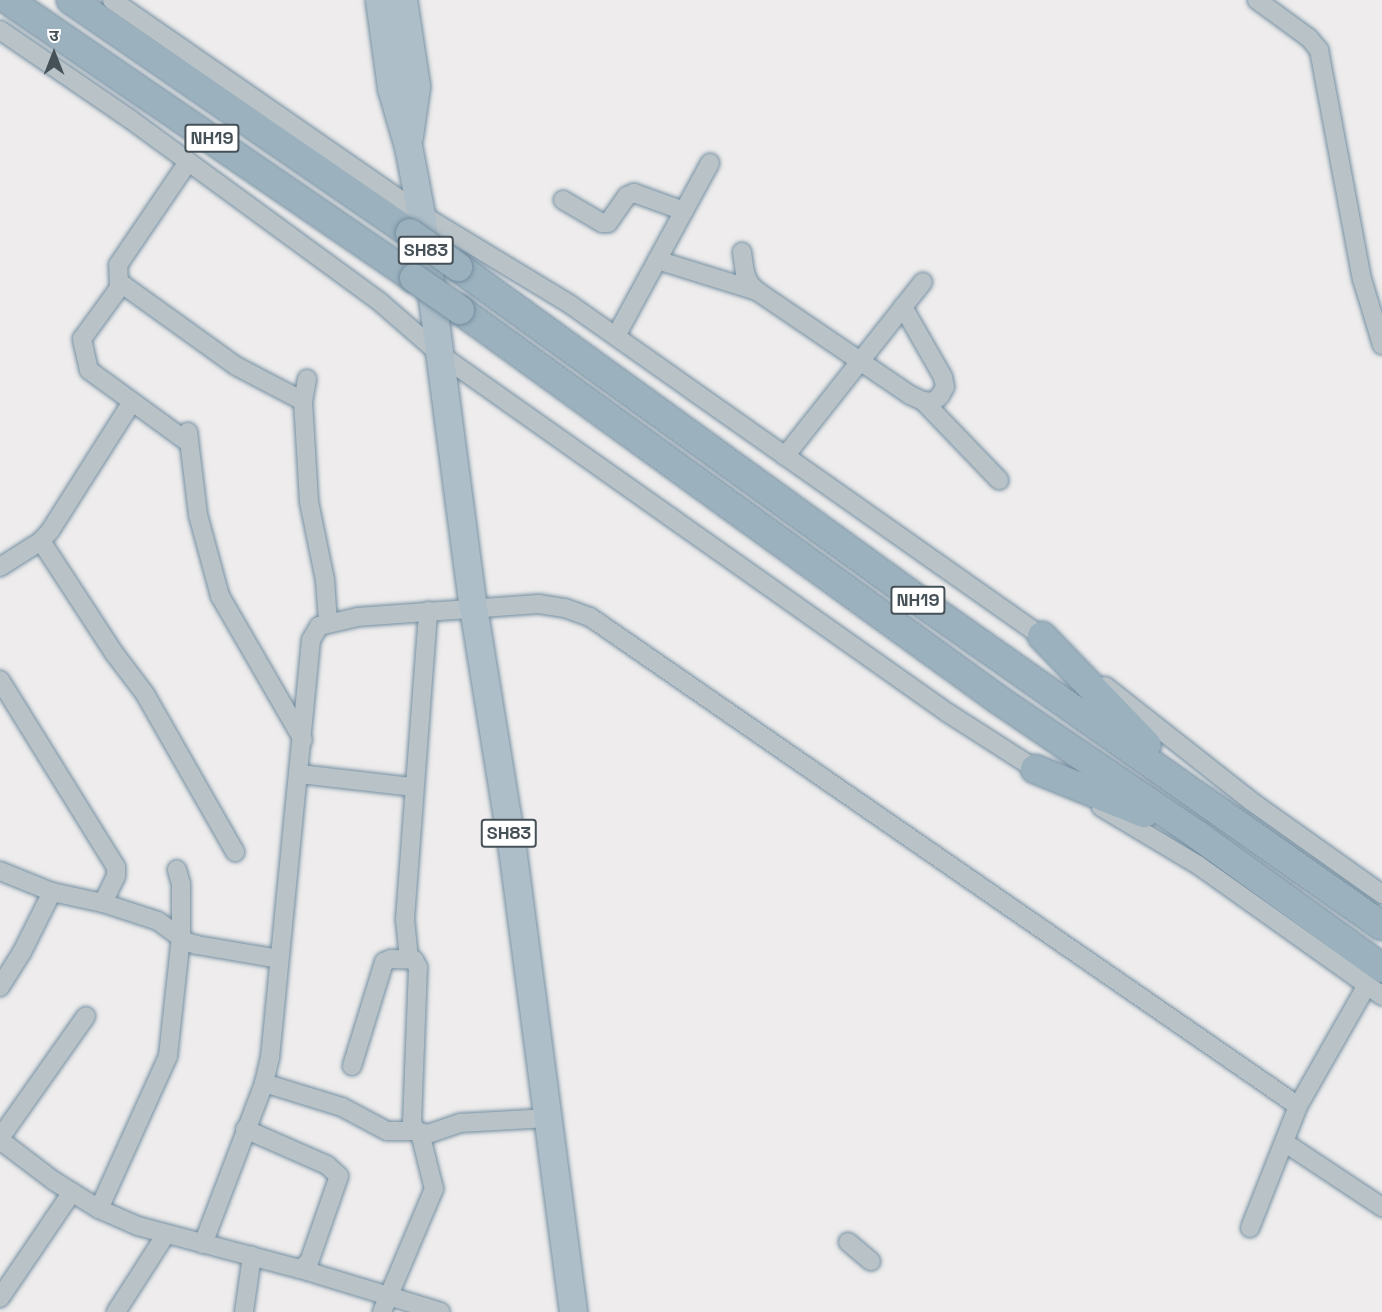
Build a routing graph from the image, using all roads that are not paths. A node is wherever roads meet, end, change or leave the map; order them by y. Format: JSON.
{"nodes":[{"id":1,"x":8,"y":0,"type":"edge"},
{"id":2,"x":71,"y":0,"type":"edge"},
{"id":3,"x":112,"y":0,"type":"edge"},
{"id":4,"x":379,"y":0,"type":"edge"},
{"id":5,"x":403,"y":0,"type":"edge"},
{"id":6,"x":1257,"y":0,"type":"edge"},
{"id":7,"x":0,"y":30,"type":"edge"},
{"id":8,"x":408,"y":146,"type":"junction"},
{"id":9,"x":188,"y":162,"type":"junction"},
{"id":10,"x":710,"y":163,"type":"dead end"},
{"id":11,"x":562,"y":200,"type":"dead end"},
{"id":12,"x":684,"y":211,"type":"junction"},
{"id":13,"x":415,"y":223,"type":"junction"},
{"id":14,"x":742,"y":252,"type":"dead end"},
{"id":15,"x":657,"y":260,"type":"junction"},
{"id":16,"x":923,"y":282,"type":"dead end"},
{"id":17,"x":119,"y":288,"type":"junction"},
{"id":18,"x":757,"y":291,"type":"junction"},
{"id":19,"x":903,"y":307,"type":"junction"},
{"id":20,"x":616,"y":336,"type":"junction"},
{"id":21,"x":1382,"y":345,"type":"edge"},
{"id":22,"x":441,"y":355,"type":"junction"},
{"id":23,"x":860,"y":363,"type":"junction"},
{"id":24,"x":307,"y":379,"type":"dead end"},
{"id":25,"x":303,"y":401,"type":"junction"},
{"id":26,"x":923,"y":401,"type":"junction"},
{"id":27,"x":132,"y":402,"type":"junction"},
{"id":28,"x":785,"y":456,"type":"junction"},
{"id":29,"x":999,"y":480,"type":"dead end"},
{"id":30,"x":41,"y":541,"type":"junction"},
{"id":31,"x":0,"y":567,"type":"edge"},
{"id":32,"x":474,"y":607,"type":"junction"},
{"id":33,"x":428,"y":611,"type":"junction"},
{"id":34,"x":328,"y":622,"type":"junction"},
{"id":35,"x":1042,"y":636,"type":"junction"},
{"id":36,"x":0,"y":680,"type":"edge"},
{"id":37,"x":303,"y":740,"type":"junction"},
{"id":38,"x":1035,"y":769,"type":"junction"},
{"id":39,"x":300,"y":774,"type":"junction"},
{"id":40,"x":413,"y":787,"type":"junction"},
{"id":41,"x":1192,"y":792,"type":"junction"},
{"id":42,"x":1199,"y":836,"type":"junction"},
{"id":43,"x":235,"y":852,"type":"dead end"},
{"id":44,"x":177,"y":870,"type":"dead end"},
{"id":45,"x":0,"y":871,"type":"edge"},
{"id":46,"x":52,"y":892,"type":"junction"},
{"id":47,"x":1382,"y":894,"type":"edge"},
{"id":48,"x":103,"y":903,"type":"junction"},
{"id":49,"x":1382,"y":926,"type":"edge"},
{"id":50,"x":181,"y":937,"type":"junction"},
{"id":51,"x":279,"y":959,"type":"junction"},
{"id":52,"x":409,"y":959,"type":"junction"},
{"id":53,"x":1374,"y":977,"type":"edge"},
{"id":54,"x":0,"y":987,"type":"edge"},
{"id":55,"x":1382,"y":996,"type":"edge"},
{"id":56,"x":86,"y":1016,"type":"dead end"},
{"id":57,"x":352,"y":1066,"type":"dead end"},
{"id":58,"x":264,"y":1083,"type":"junction"},
{"id":59,"x":1298,"y":1106,"type":"junction"},
{"id":60,"x":548,"y":1118,"type":"junction"},
{"id":61,"x":244,"y":1129,"type":"junction"},
{"id":62,"x":418,"y":1132,"type":"junction"},
{"id":63,"x":0,"y":1139,"type":"edge"},
{"id":64,"x":1284,"y":1142,"type":"junction"},
{"id":65,"x":72,"y":1192,"type":"junction"},
{"id":66,"x":1382,"y":1207,"type":"edge"},
{"id":67,"x":99,"y":1209,"type":"junction"},
{"id":68,"x":1250,"y":1228,"type":"dead end"},
{"id":69,"x":166,"y":1234,"type":"junction"},
{"id":70,"x":848,"y":1242,"type":"dead end"},
{"id":71,"x":203,"y":1244,"type":"junction"},
{"id":72,"x":252,"y":1256,"type":"junction"},
{"id":73,"x":871,"y":1261,"type":"dead end"},
{"id":74,"x":300,"y":1269,"type":"junction"},
{"id":75,"x":0,"y":1298,"type":"edge"},
{"id":76,"x":385,"y":1304,"type":"edge"},
{"id":77,"x":117,"y":1312,"type":"edge"},
{"id":78,"x":244,"y":1312,"type":"edge"},
{"id":79,"x":441,"y":1312,"type":"edge"},
{"id":80,"x":573,"y":1312,"type":"edge"}],
"edges":[{"from":1,"to":42,"type":"highway","number":"NH19","bridge":true},
{"from":2,"to":13,"type":"highway","number":"NH19"},
{"from":3,"to":13,"type":"street"},
{"from":4,"to":8,"type":"main road","number":"SH83"},
{"from":5,"to":8,"type":"main road","number":"SH83"},
{"from":6,"to":21,"type":"street"},
{"from":7,"to":9,"type":"street"},
{"from":8,"to":13,"type":"main road","number":"SH83"},
{"from":9,"to":17,"type":"street"},
{"from":9,"to":22,"type":"street"},
{"from":10,"to":12,"type":"street"},
{"from":11,"to":12,"type":"street"},
{"from":12,"to":15,"type":"street"},
{"from":13,"to":20,"type":"street"},
{"from":13,"to":22,"type":"main road","number":"SH83"},
{"from":13,"to":41,"type":"highway","number":"NH19","bridge":true},
{"from":14,"to":18,"type":"street"},
{"from":15,"to":18,"type":"street"},
{"from":15,"to":20,"type":"street"},
{"from":16,"to":19,"type":"street"},
{"from":17,"to":25,"type":"street"},
{"from":17,"to":27,"type":"street"},
{"from":18,"to":23,"type":"street"},
{"from":19,"to":23,"type":"street"},
{"from":19,"to":26,"type":"street"},
{"from":20,"to":28,"type":"street"},
{"from":22,"to":32,"type":"main road","number":"SH83"},
{"from":22,"to":38,"type":"street"},
{"from":23,"to":26,"type":"street"},
{"from":23,"to":28,"type":"street"},
{"from":24,"to":25,"type":"street"},
{"from":25,"to":34,"type":"street"},
{"from":26,"to":29,"type":"street"},
{"from":27,"to":30,"type":"street"},
{"from":27,"to":37,"type":"street"},
{"from":28,"to":35,"type":"street"},
{"from":30,"to":31,"type":"street"},
{"from":30,"to":43,"type":"street"},
{"from":32,"to":33,"type":"street"},
{"from":32,"to":59,"type":"street"},
{"from":32,"to":60,"type":"main road","number":"SH83"},
{"from":33,"to":34,"type":"street"},
{"from":33,"to":40,"type":"street"},
{"from":34,"to":37,"type":"street"},
{"from":35,"to":41,"type":"highway"},
{"from":35,"to":47,"type":"street"},
{"from":36,"to":48,"type":"street"},
{"from":37,"to":39,"type":"street"},
{"from":38,"to":42,"type":"highway"},
{"from":38,"to":53,"type":"street"},
{"from":39,"to":40,"type":"street"},
{"from":39,"to":51,"type":"street"},
{"from":40,"to":52,"type":"street"},
{"from":41,"to":49,"type":"highway","number":"NH19"},
{"from":42,"to":53,"type":"highway","number":"NH19"},
{"from":44,"to":50,"type":"street"},
{"from":45,"to":46,"type":"street"},
{"from":46,"to":48,"type":"street"},
{"from":46,"to":54,"type":"street"},
{"from":48,"to":50,"type":"street"},
{"from":50,"to":51,"type":"street"},
{"from":50,"to":67,"type":"street"},
{"from":51,"to":58,"type":"street"},
{"from":52,"to":57,"type":"street"},
{"from":52,"to":62,"type":"street"},
{"from":53,"to":55,"type":"street"},
{"from":53,"to":59,"type":"street"},
{"from":56,"to":63,"type":"street"},
{"from":58,"to":61,"type":"street"},
{"from":58,"to":62,"type":"street"},
{"from":59,"to":64,"type":"street"},
{"from":60,"to":62,"type":"street"},
{"from":60,"to":80,"type":"main road","number":"SH83"},
{"from":61,"to":71,"type":"street"},
{"from":61,"to":74,"type":"street"},
{"from":62,"to":76,"type":"street"},
{"from":63,"to":65,"type":"street"},
{"from":64,"to":66,"type":"street"},
{"from":64,"to":68,"type":"street"},
{"from":65,"to":67,"type":"street"},
{"from":65,"to":75,"type":"street"},
{"from":67,"to":69,"type":"street"},
{"from":69,"to":71,"type":"street"},
{"from":69,"to":77,"type":"street"},
{"from":70,"to":73,"type":"street"},
{"from":71,"to":72,"type":"street"},
{"from":72,"to":74,"type":"street"},
{"from":72,"to":78,"type":"street"},
{"from":74,"to":76,"type":"street"},
{"from":76,"to":79,"type":"street"}]}
